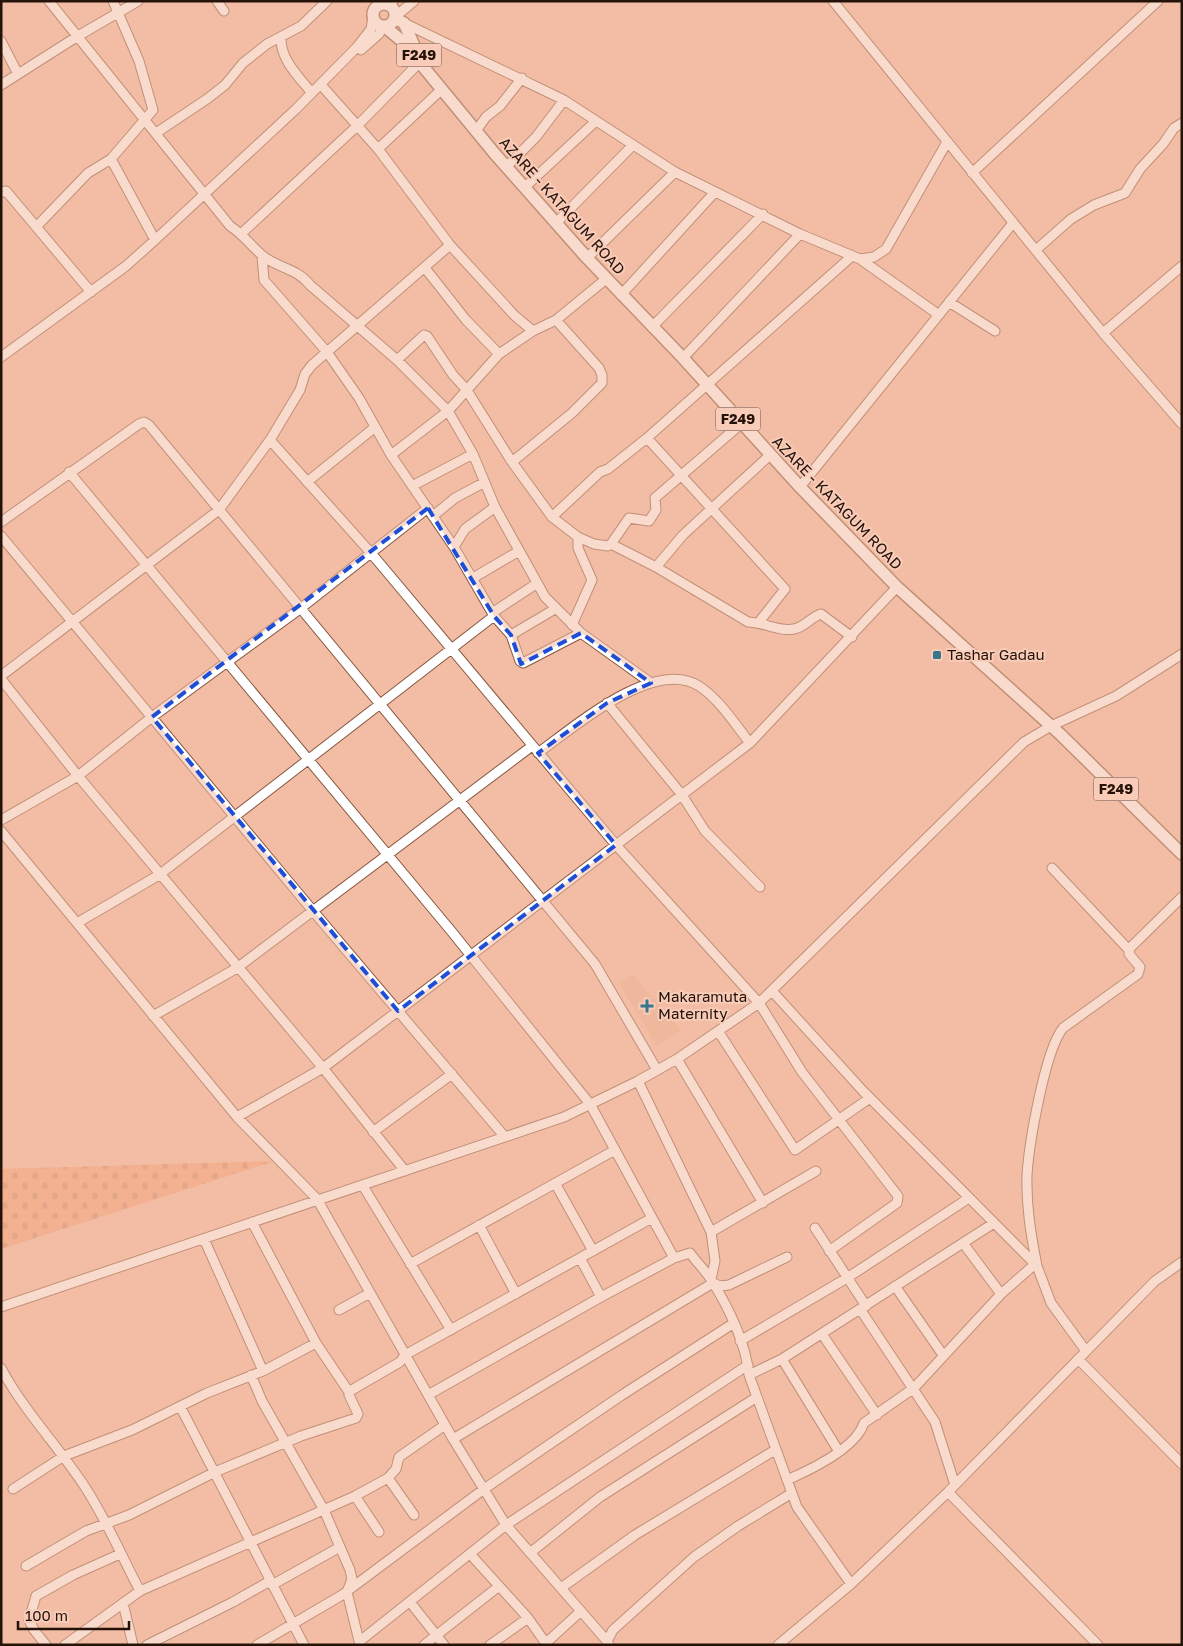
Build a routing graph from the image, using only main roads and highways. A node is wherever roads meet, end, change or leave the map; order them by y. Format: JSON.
{"nodes":[{"id":1,"x":370,"y":1,"type":"edge"},
{"id":2,"x":387,"y":3,"type":"edge"},
{"id":3,"x":373,"y":16,"type":"junction"},
{"id":4,"x":398,"y":19,"type":"junction"},
{"id":5,"x":384,"y":26,"type":"junction"},
{"id":6,"x":443,"y":91,"type":"junction"},
{"id":7,"x":1177,"y":846,"type":"edge"},
{"id":8,"x":1182,"y":854,"type":"edge"}],
"edges":[{"from":1,"to":3,"type":"main road"},
{"from":2,"to":3,"type":"main road","name":"AZARE - KATAGUM ROAD","number":"F249"},
{"from":2,"to":4,"type":"main road","name":"AZARE - KATAGUM ROAD","number":"F249"},
{"from":3,"to":5,"type":"main road","name":"AZARE - KATAGUM ROAD","number":"F249"},
{"from":4,"to":5,"type":"main road","number":"F249"},
{"from":4,"to":6,"type":"main road","name":"AZARE - KATAGUM ROAD","number":"F249"},
{"from":5,"to":6,"type":"main road","name":"AZARE - KATAGUM ROAD","number":"F249"},
{"from":6,"to":7,"type":"main road","name":"AZARE - KATAGUM ROAD","number":"F249"},
{"from":7,"to":8,"type":"main road","name":"AZARE - KATAGUM ROAD","number":"F249"}]}
